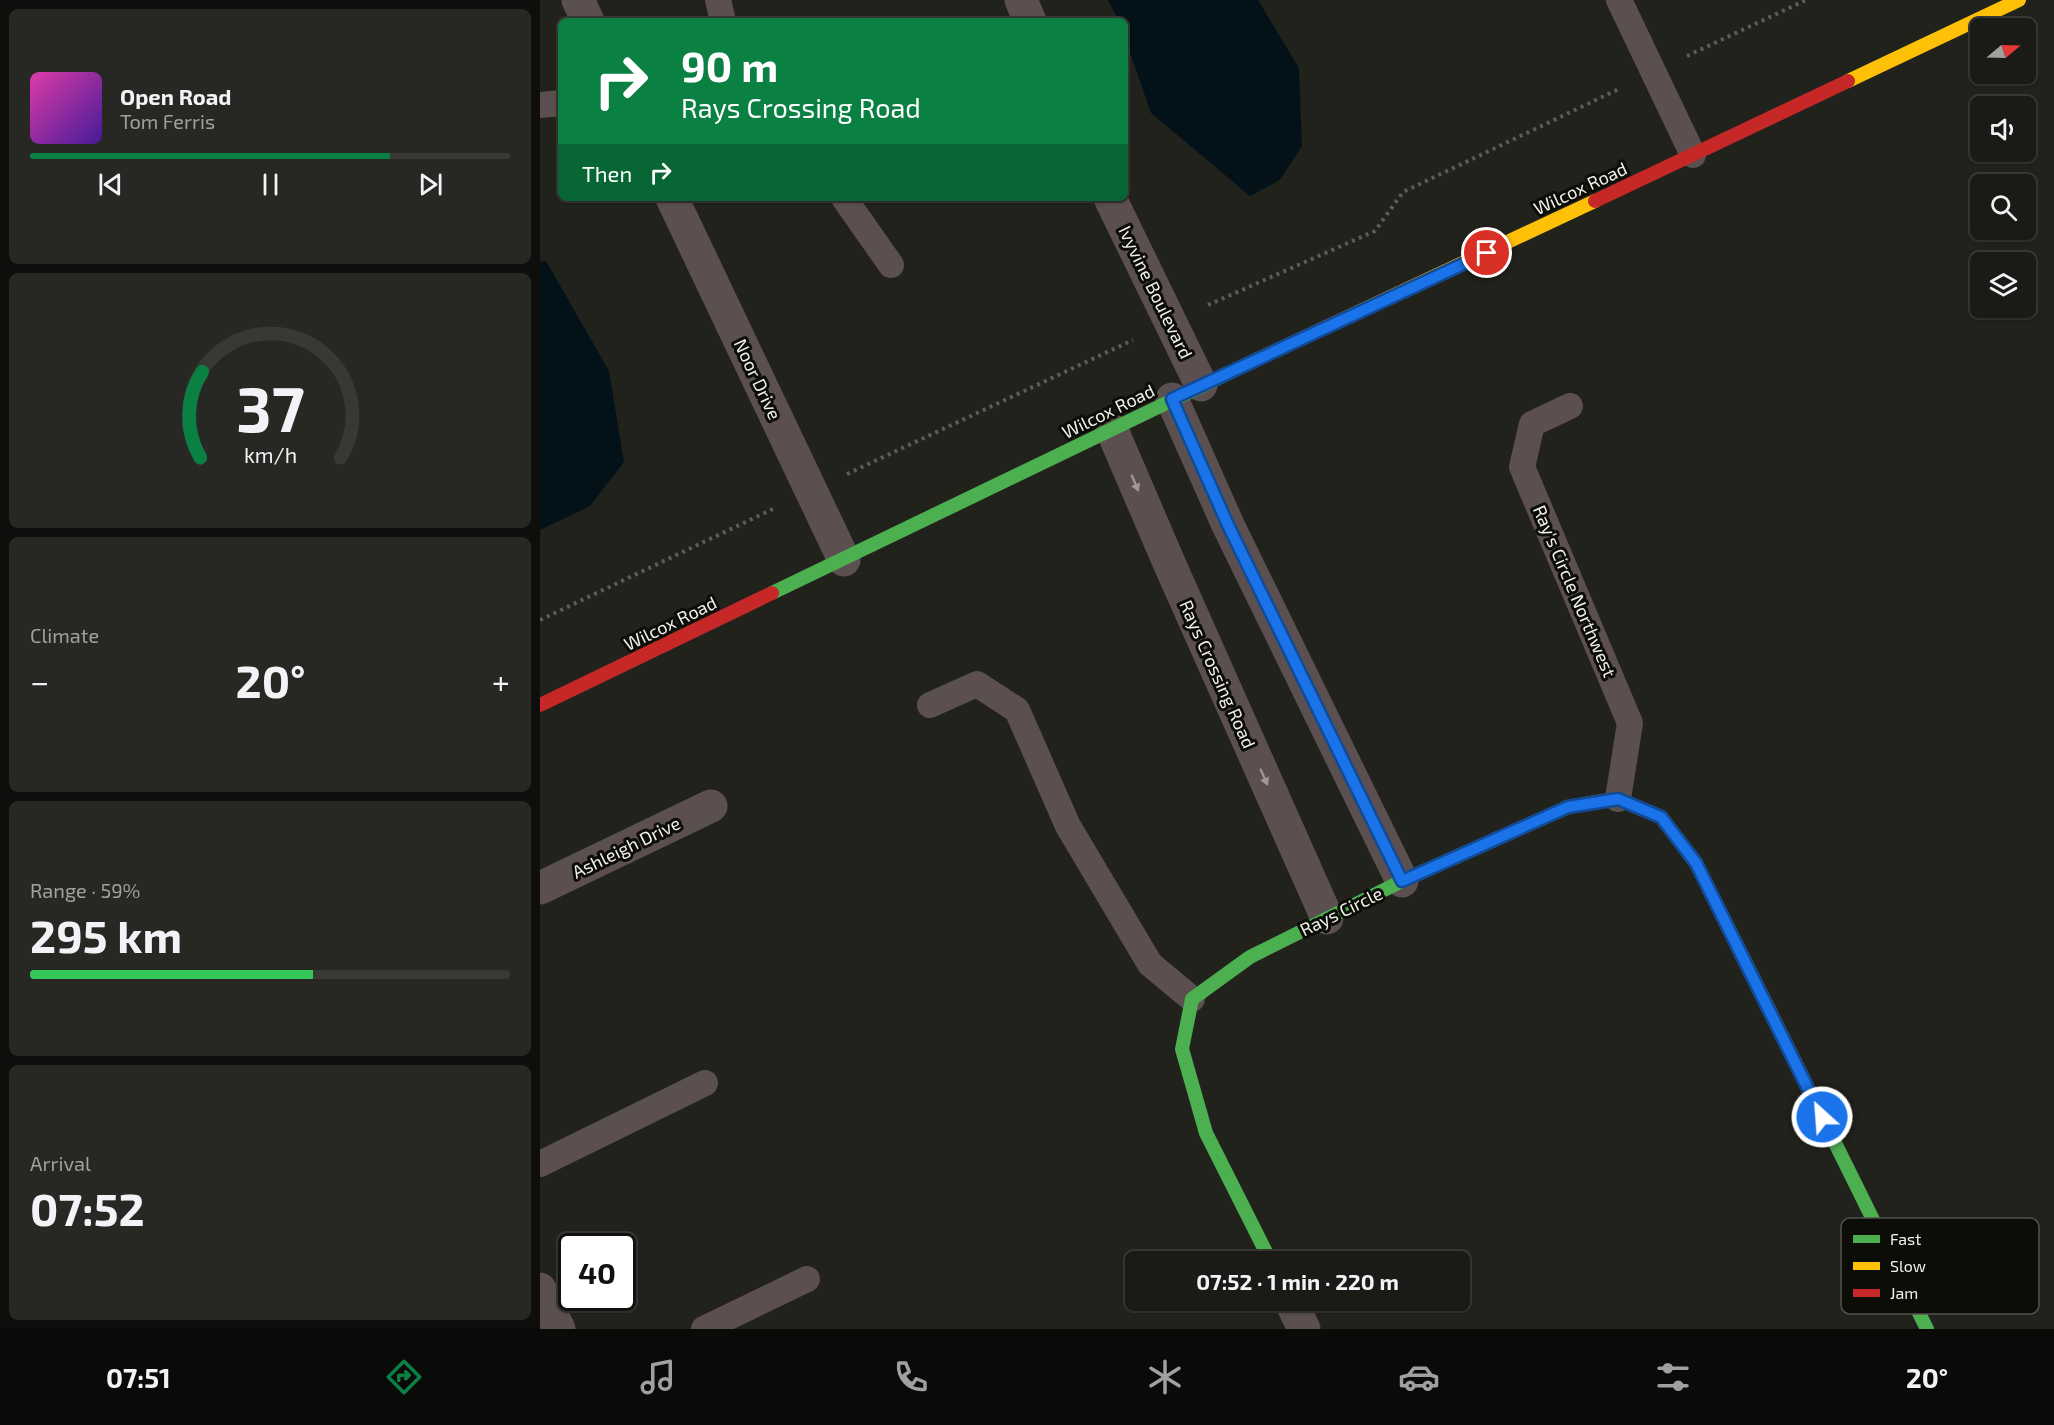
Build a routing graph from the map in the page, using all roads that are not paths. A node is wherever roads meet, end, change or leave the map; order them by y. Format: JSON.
{"nodes":[{"id":1,"x":578,"y":0,"type":"edge"},
{"id":2,"x":718,"y":0,"type":"edge"},
{"id":3,"x":1021,"y":0,"type":"edge"},
{"id":4,"x":1619,"y":0,"type":"edge"},
{"id":5,"x":2019,"y":0,"type":"edge"},
{"id":6,"x":587,"y":18,"type":"edge"},
{"id":7,"x":722,"y":18,"type":"edge"},
{"id":8,"x":1029,"y":18,"type":"edge"},
{"id":9,"x":558,"y":103,"type":"edge"},
{"id":10,"x":540,"y":105,"type":"edge"},
{"id":11,"x":1693,"y":155,"type":"junction"},
{"id":12,"x":673,"y":201,"type":"edge"},
{"id":13,"x":846,"y":201,"type":"edge"},
{"id":14,"x":1111,"y":201,"type":"edge"},
{"id":15,"x":891,"y":264,"type":"dead end"},
{"id":16,"x":1201,"y":385,"type":"junction"},
{"id":17,"x":1172,"y":399,"type":"junction"},
{"id":18,"x":1569,"y":405,"type":"dead end"},
{"id":19,"x":1112,"y":430,"type":"junction"},
{"id":20,"x":844,"y":560,"type":"junction"},
{"id":21,"x":540,"y":705,"type":"edge"},
{"id":22,"x":930,"y":705,"type":"dead end"},
{"id":23,"x":1618,"y":799,"type":"junction"},
{"id":24,"x":711,"y":806,"type":"dead end"},
{"id":25,"x":1402,"y":881,"type":"junction"},
{"id":26,"x":540,"y":888,"type":"edge"},
{"id":27,"x":1327,"y":918,"type":"junction"},
{"id":28,"x":1192,"y":999,"type":"junction"},
{"id":29,"x":705,"y":1083,"type":"dead end"},
{"id":30,"x":540,"y":1164,"type":"edge"},
{"id":31,"x":1872,"y":1218,"type":"edge"},
{"id":32,"x":1265,"y":1251,"type":"edge"},
{"id":33,"x":807,"y":1279,"type":"dead end"},
{"id":34,"x":540,"y":1289,"type":"edge"},
{"id":35,"x":1295,"y":1311,"type":"edge"},
{"id":36,"x":1920,"y":1314,"type":"edge"},
{"id":37,"x":559,"y":1329,"type":"edge"},
{"id":38,"x":704,"y":1329,"type":"edge"},
{"id":39,"x":1304,"y":1329,"type":"edge"},
{"id":40,"x":1927,"y":1329,"type":"edge"}],
"edges":[{"from":1,"to":6,"type":"street"},
{"from":2,"to":7,"type":"lane"},
{"from":3,"to":8,"type":"street"},
{"from":4,"to":11,"type":"lane"},
{"from":5,"to":11,"type":"street","name":"Wilcox Road"},
{"from":9,"to":10,"type":"lane"},
{"from":11,"to":16,"type":"street","name":"Wilcox Road"},
{"from":12,"to":20,"type":"street","name":"Noor Drive"},
{"from":13,"to":15,"type":"lane"},
{"from":14,"to":16,"type":"street","name":"Ivyvine Boulevard"},
{"from":16,"to":17,"type":"street","name":"Wilcox Road"},
{"from":17,"to":19,"type":"street","name":"Wilcox Road"},
{"from":17,"to":25,"type":"street"},
{"from":18,"to":23,"type":"lane","name":"Ray's Circle Northwest"},
{"from":19,"to":20,"type":"street","name":"Wilcox Road"},
{"from":19,"to":27,"type":"street","name":"Rays Crossing Road","one_way":true},
{"from":20,"to":21,"type":"street","name":"Wilcox Road"},
{"from":22,"to":28,"type":"lane"},
{"from":23,"to":25,"type":"street","name":"Rays Circle"},
{"from":23,"to":31,"type":"street"},
{"from":24,"to":26,"type":"street","name":"Ashleigh Drive"},
{"from":25,"to":27,"type":"street","name":"Rays Circle"},
{"from":27,"to":28,"type":"street","name":"Rays Circle"},
{"from":28,"to":32,"type":"street"},
{"from":29,"to":30,"type":"lane"},
{"from":33,"to":38,"type":"lane"},
{"from":34,"to":37,"type":"street"},
{"from":35,"to":39,"type":"street"},
{"from":36,"to":40,"type":"street"}]}
